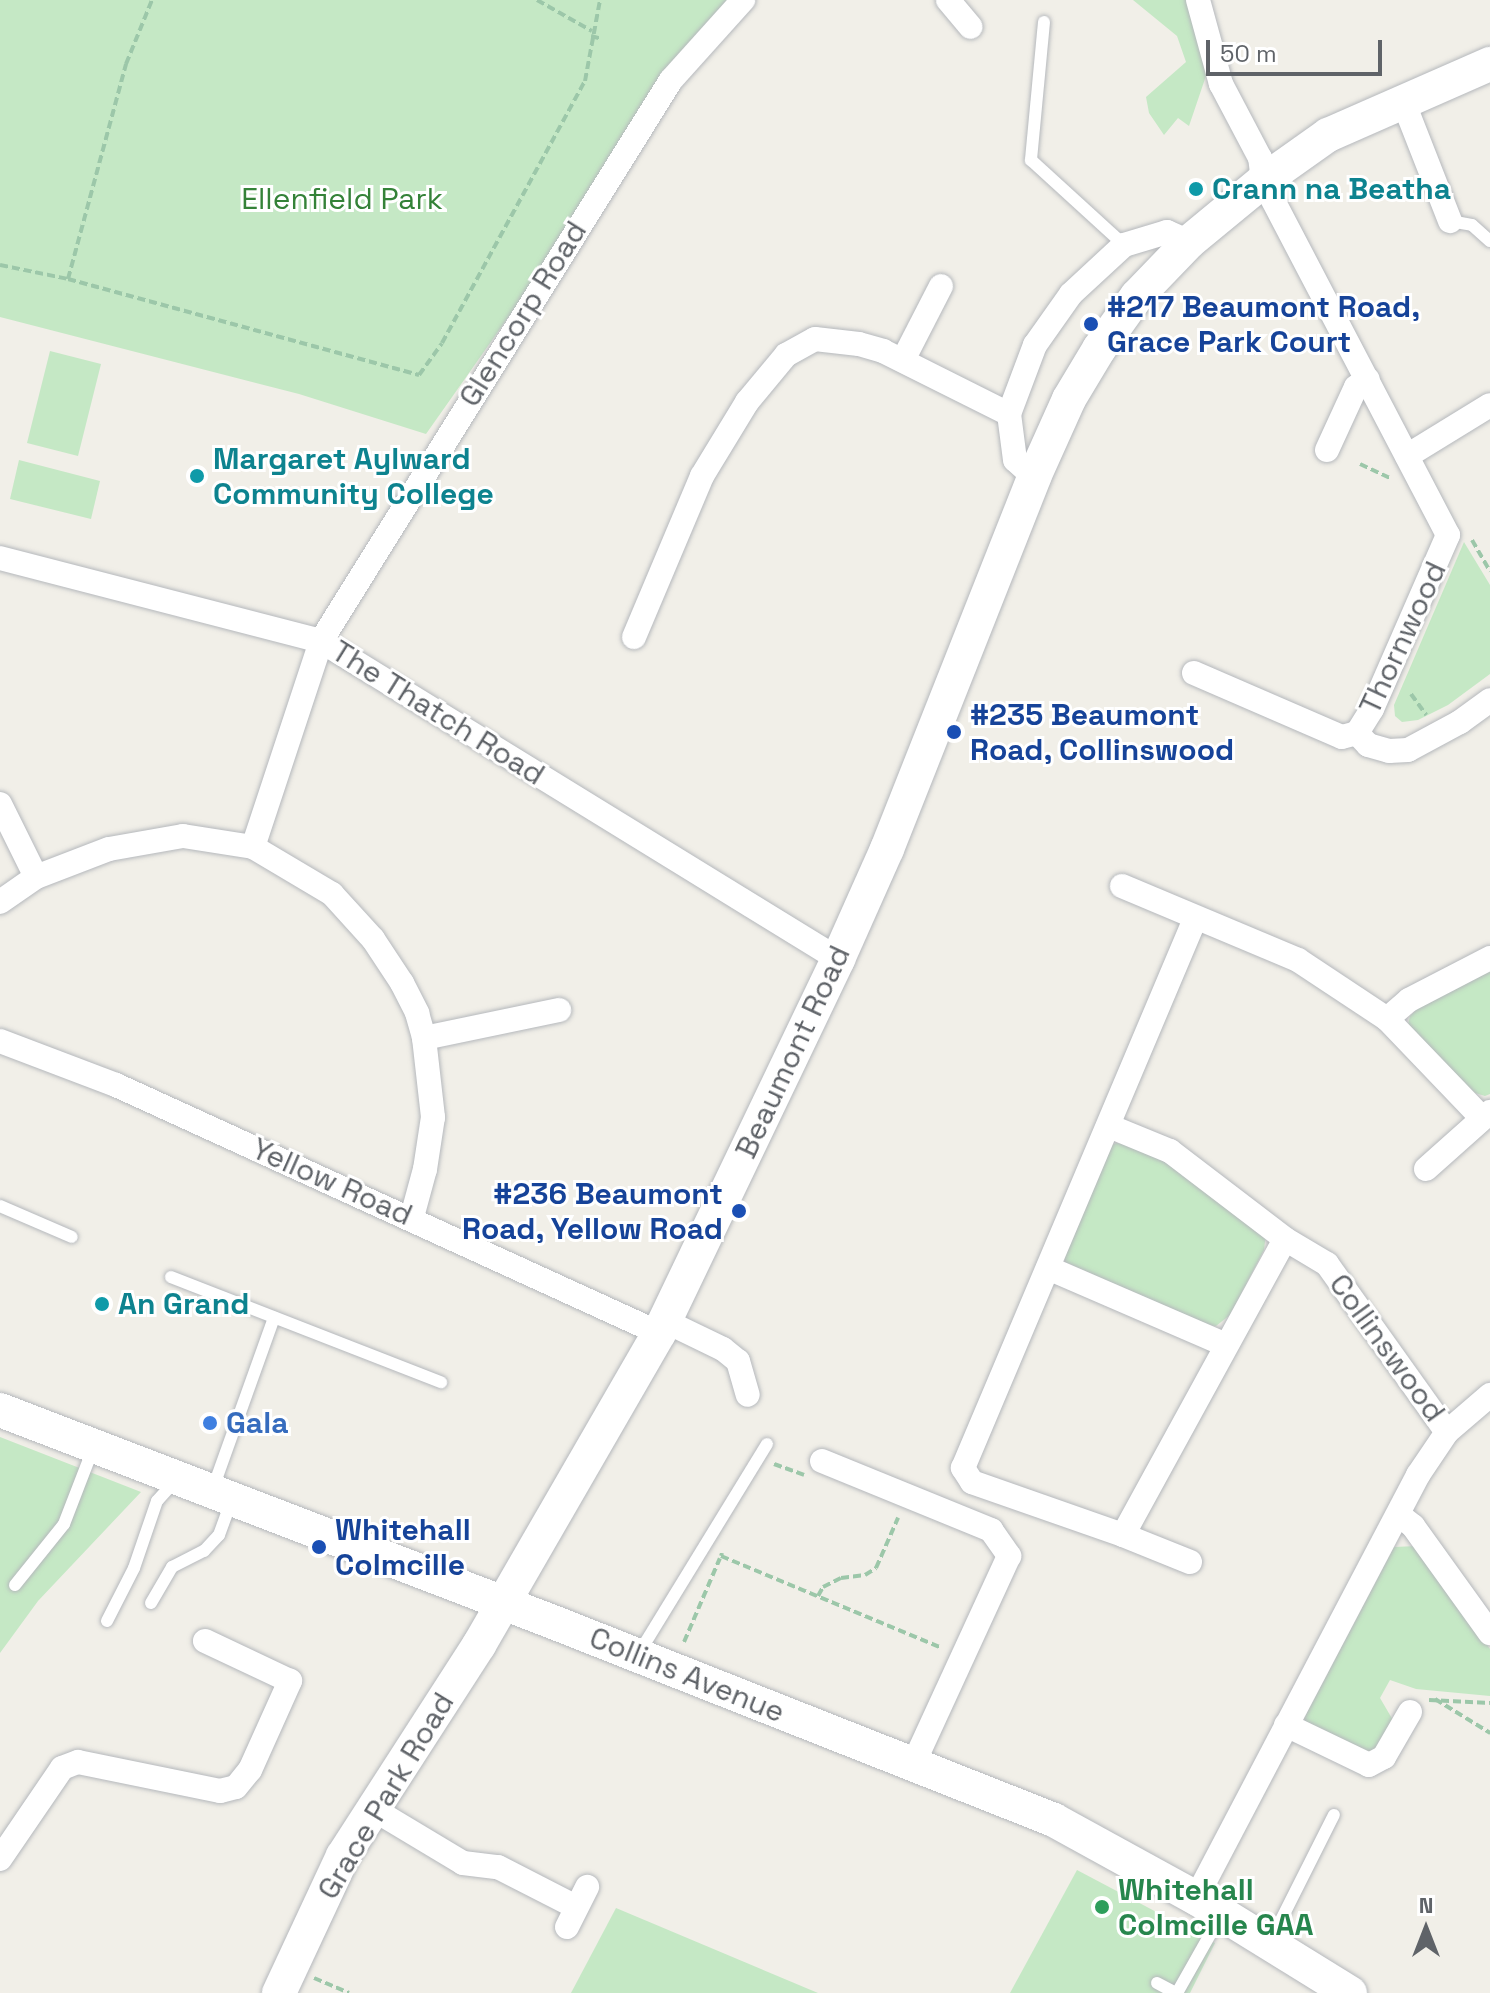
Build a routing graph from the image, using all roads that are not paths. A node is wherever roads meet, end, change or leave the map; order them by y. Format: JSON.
{"nodes":[{"id":1,"x":743,"y":0,"type":"edge"},
{"id":2,"x":948,"y":0,"type":"edge"},
{"id":3,"x":1198,"y":0,"type":"edge"},
{"id":4,"x":1044,"y":22,"type":"dead end"},
{"id":5,"x":971,"y":27,"type":"dead end"},
{"id":6,"x":1490,"y":64,"type":"edge"},
{"id":7,"x":1403,"y":101,"type":"junction"},
{"id":8,"x":1263,"y":181,"type":"junction"},
{"id":9,"x":1450,"y":221,"type":"joint"},
{"id":10,"x":1490,"y":241,"type":"edge"},
{"id":11,"x":1189,"y":242,"type":"junction"},
{"id":12,"x":1124,"y":245,"type":"junction"},
{"id":13,"x":941,"y":286,"type":"dead end"},
{"id":14,"x":903,"y":360,"type":"junction"},
{"id":15,"x":1368,"y":379,"type":"junction"},
{"id":16,"x":1490,"y":405,"type":"edge"},
{"id":17,"x":1009,"y":414,"type":"junction"},
{"id":18,"x":1327,"y":450,"type":"dead end"},
{"id":19,"x":1407,"y":456,"type":"junction"},
{"id":20,"x":1034,"y":477,"type":"junction"},
{"id":21,"x":0,"y":558,"type":"edge"},
{"id":22,"x":634,"y":637,"type":"dead end"},
{"id":23,"x":321,"y":641,"type":"junction"},
{"id":24,"x":1194,"y":673,"type":"dead end"},
{"id":25,"x":1490,"y":700,"type":"edge"},
{"id":26,"x":1357,"y":733,"type":"junction"},
{"id":27,"x":0,"y":804,"type":"edge"},
{"id":28,"x":253,"y":847,"type":"junction"},
{"id":29,"x":36,"y":877,"type":"junction"},
{"id":30,"x":1122,"y":886,"type":"dead end"},
{"id":31,"x":0,"y":902,"type":"edge"},
{"id":32,"x":1195,"y":919,"type":"junction"},
{"id":33,"x":1490,"y":958,"type":"edge"},
{"id":34,"x":838,"y":959,"type":"junction"},
{"id":35,"x":559,"y":1010,"type":"dead end"},
{"id":36,"x":1387,"y":1019,"type":"junction"},
{"id":37,"x":424,"y":1038,"type":"junction"},
{"id":38,"x":0,"y":1041,"type":"edge"},
{"id":39,"x":1486,"y":1115,"type":"edge"},
{"id":40,"x":1109,"y":1126,"type":"junction"},
{"id":41,"x":1426,"y":1169,"type":"dead end"},
{"id":42,"x":0,"y":1206,"type":"edge"},
{"id":43,"x":412,"y":1217,"type":"junction"},
{"id":44,"x":72,"y":1237,"type":"dead end"},
{"id":45,"x":1285,"y":1239,"type":"junction"},
{"id":46,"x":1048,"y":1268,"type":"junction"},
{"id":47,"x":171,"y":1277,"type":"dead end"},
{"id":48,"x":274,"y":1318,"type":"junction"},
{"id":49,"x":662,"y":1327,"type":"junction"},
{"id":50,"x":1226,"y":1345,"type":"junction"},
{"id":51,"x":441,"y":1382,"type":"dead end"},
{"id":52,"x":748,"y":1395,"type":"dead end"},
{"id":53,"x":1490,"y":1395,"type":"edge"},
{"id":54,"x":0,"y":1410,"type":"edge"},
{"id":55,"x":1447,"y":1432,"type":"junction"},
{"id":56,"x":767,"y":1444,"type":"dead end"},
{"id":57,"x":94,"y":1446,"type":"junction"},
{"id":58,"x":819,"y":1470,"type":"road end"},
{"id":59,"x":176,"y":1479,"type":"junction"},
{"id":60,"x":222,"y":1495,"type":"junction"},
{"id":61,"x":1399,"y":1515,"type":"junction"},
{"id":62,"x":1123,"y":1535,"type":"junction"},
{"id":63,"x":1190,"y":1562,"type":"dead end"},
{"id":64,"x":15,"y":1585,"type":"dead end"},
{"id":65,"x":151,"y":1603,"type":"dead end"},
{"id":66,"x":503,"y":1605,"type":"junction"},
{"id":67,"x":107,"y":1621,"type":"dead end"},
{"id":68,"x":1490,"y":1633,"type":"edge"},
{"id":69,"x":205,"y":1641,"type":"dead end"},
{"id":70,"x":637,"y":1656,"type":"junction"},
{"id":71,"x":1410,"y":1712,"type":"road end"},
{"id":72,"x":1286,"y":1725,"type":"junction"},
{"id":73,"x":914,"y":1763,"type":"junction"},
{"id":74,"x":373,"y":1809,"type":"junction"},
{"id":75,"x":1334,"y":1815,"type":"dead end"},
{"id":76,"x":0,"y":1859,"type":"edge"},
{"id":77,"x":1209,"y":1906,"type":"junction"},
{"id":78,"x":577,"y":1907,"type":"dead end"},
{"id":79,"x":1269,"y":1943,"type":"junction"},
{"id":80,"x":284,"y":1981,"type":"edge"},
{"id":81,"x":1157,"y":1983,"type":"dead end"},
{"id":82,"x":1176,"y":1993,"type":"edge"},
{"id":83,"x":1350,"y":1993,"type":"edge"}],
"edges":[{"from":1,"to":23,"type":"street","name":"Glencorp Road"},
{"from":2,"to":5,"type":"street"},
{"from":3,"to":8,"type":"street","name":"Thornwood"},
{"from":4,"to":12,"type":"lane"},
{"from":6,"to":7,"type":"street","name":"Beaumont Road"},
{"from":7,"to":8,"type":"street","name":"Beaumont Road"},
{"from":7,"to":9,"type":"street"},
{"from":8,"to":11,"type":"street","name":"Beaumont Road"},
{"from":8,"to":15,"type":"street","name":"Thornwood"},
{"from":9,"to":10,"type":"lane"},
{"from":11,"to":12,"type":"street"},
{"from":11,"to":20,"type":"street","name":"Beaumont Road"},
{"from":12,"to":17,"type":"street"},
{"from":13,"to":14,"type":"street"},
{"from":14,"to":17,"type":"street"},
{"from":14,"to":22,"type":"street"},
{"from":15,"to":18,"type":"street"},
{"from":15,"to":19,"type":"street","name":"Thornwood"},
{"from":16,"to":19,"type":"street"},
{"from":17,"to":20,"type":"street"},
{"from":19,"to":26,"type":"street","name":"Thornwood"},
{"from":20,"to":34,"type":"street","name":"Beaumont Road"},
{"from":21,"to":23,"type":"street","name":"The Thatch Road"},
{"from":23,"to":28,"type":"street","name":"Glencorp Road"},
{"from":23,"to":34,"type":"street","name":"The Thatch Road"},
{"from":24,"to":26,"type":"street","name":"Thornwood"},
{"from":25,"to":26,"type":"street","name":"Thornwood"},
{"from":27,"to":29,"type":"street"},
{"from":28,"to":29,"type":"street"},
{"from":28,"to":37,"type":"street"},
{"from":29,"to":31,"type":"street"},
{"from":30,"to":32,"type":"street"},
{"from":32,"to":36,"type":"street"},
{"from":32,"to":40,"type":"street"},
{"from":33,"to":36,"type":"street"},
{"from":34,"to":49,"type":"street","name":"Beaumont Road"},
{"from":35,"to":37,"type":"street"},
{"from":36,"to":39,"type":"street"},
{"from":37,"to":43,"type":"street"},
{"from":38,"to":43,"type":"street","name":"Yellow Road"},
{"from":39,"to":41,"type":"street"},
{"from":40,"to":45,"type":"street","name":"Collinswood"},
{"from":40,"to":46,"type":"street"},
{"from":42,"to":44,"type":"lane"},
{"from":43,"to":49,"type":"street","name":"Yellow Road"},
{"from":45,"to":50,"type":"street"},
{"from":45,"to":55,"type":"street","name":"Collinswood"},
{"from":46,"to":50,"type":"street"},
{"from":46,"to":62,"type":"street"},
{"from":47,"to":48,"type":"lane"},
{"from":48,"to":51,"type":"lane"},
{"from":48,"to":60,"type":"lane"},
{"from":49,"to":52,"type":"street","name":"Yellow Road"},
{"from":49,"to":66,"type":"street","name":"Beaumont Road"},
{"from":50,"to":62,"type":"street"},
{"from":53,"to":55,"type":"street","name":"Collinswood"},
{"from":54,"to":57,"type":"street","name":"Collins Avenue"},
{"from":55,"to":61,"type":"street","name":"Collinswood"},
{"from":56,"to":70,"type":"lane"},
{"from":57,"to":59,"type":"street","name":"Collins Avenue"},
{"from":57,"to":64,"type":"lane"},
{"from":58,"to":73,"type":"street"},
{"from":59,"to":60,"type":"street","name":"Collins Avenue"},
{"from":59,"to":67,"type":"lane"},
{"from":60,"to":65,"type":"lane"},
{"from":60,"to":66,"type":"street","name":"Collins Avenue"},
{"from":61,"to":68,"type":"street"},
{"from":61,"to":72,"type":"street","name":"Collinswood"},
{"from":62,"to":63,"type":"street"},
{"from":66,"to":70,"type":"street","name":"Collins Avenue"},
{"from":66,"to":74,"type":"street","name":"Grace Park Road"},
{"from":69,"to":76,"type":"street"},
{"from":70,"to":73,"type":"street","name":"Collins Avenue"},
{"from":71,"to":72,"type":"street"},
{"from":72,"to":77,"type":"street","name":"Collinswood"},
{"from":73,"to":77,"type":"street","name":"Collins Avenue"},
{"from":74,"to":78,"type":"street"},
{"from":74,"to":80,"type":"street","name":"Grace Park Road"},
{"from":75,"to":79,"type":"lane"},
{"from":77,"to":79,"type":"street","name":"Collins Avenue"},
{"from":77,"to":82,"type":"lane"},
{"from":79,"to":83,"type":"street","name":"Collins Avenue"},
{"from":81,"to":82,"type":"lane"}]}
